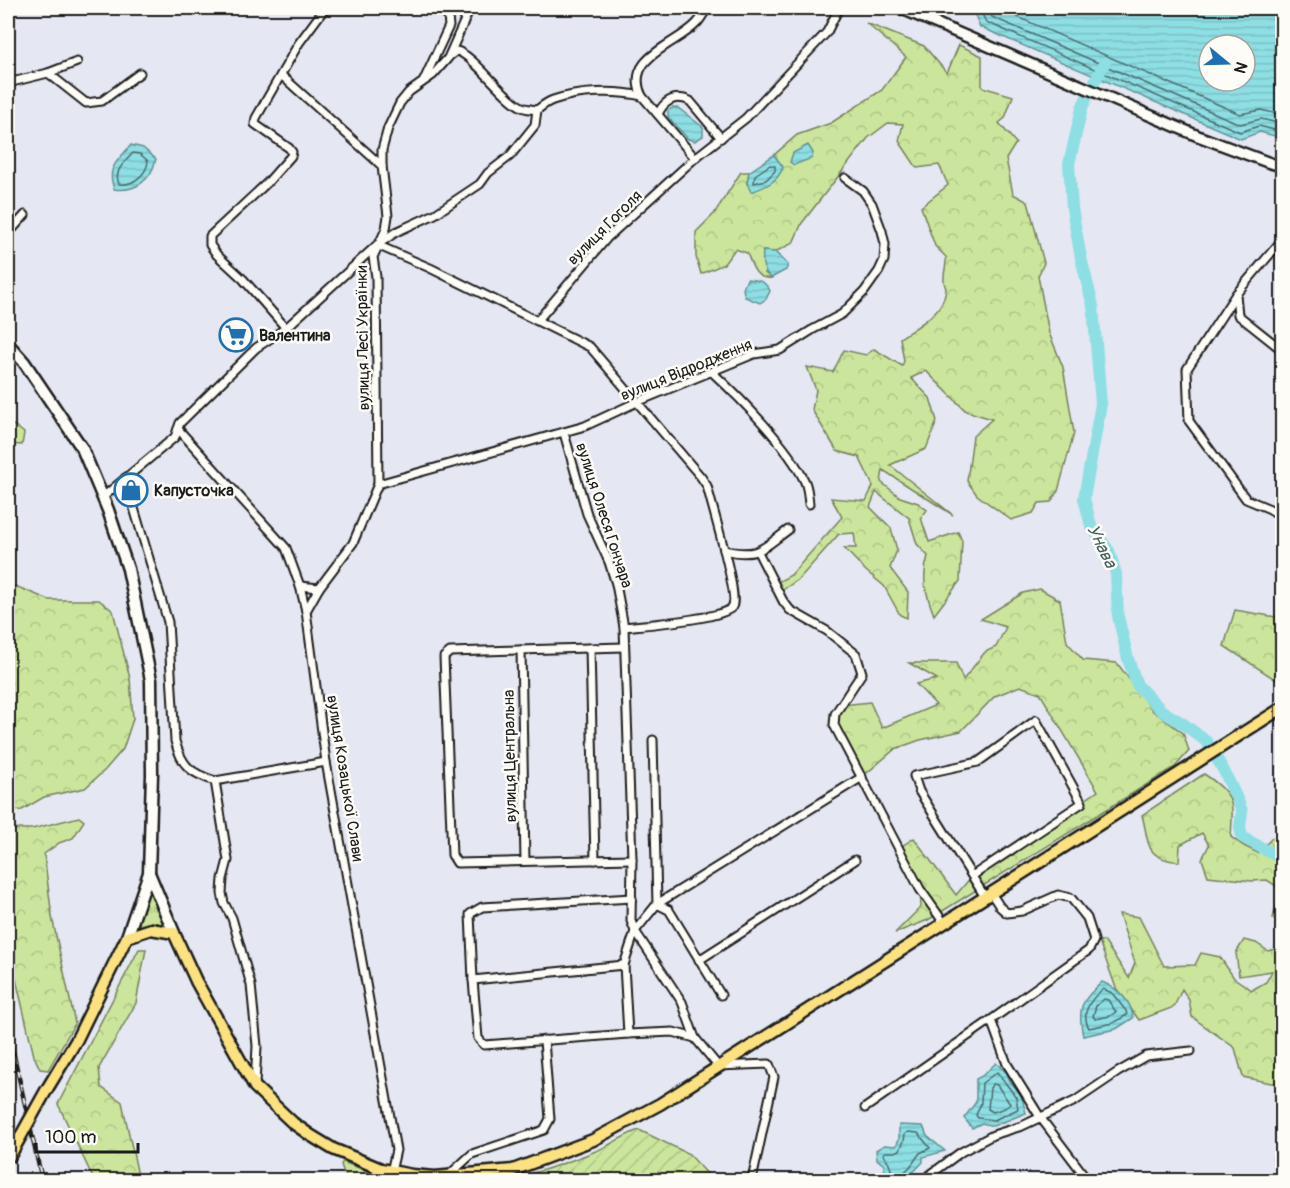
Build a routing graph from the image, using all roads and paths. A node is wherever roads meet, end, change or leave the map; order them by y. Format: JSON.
{"nodes":[{"id":1,"x":325,"y":8,"type":"edge"},
{"id":2,"x":447,"y":8,"type":"edge"},
{"id":3,"x":459,"y":8,"type":"edge"},
{"id":4,"x":707,"y":8,"type":"edge"},
{"id":5,"x":839,"y":8,"type":"edge"},
{"id":6,"x":900,"y":8,"type":"edge"},
{"id":7,"x":471,"y":10,"type":"edge"},
{"id":8,"x":448,"y":58,"type":"junction"},
{"id":9,"x":77,"y":62,"type":"dead end"},
{"id":10,"x":48,"y":73,"type":"junction"},
{"id":11,"x":140,"y":73,"type":"dead end"},
{"id":12,"x":281,"y":75,"type":"junction"},
{"id":13,"x":423,"y":81,"type":"junction"},
{"id":14,"x":8,"y":83,"type":"edge"},
{"id":15,"x":642,"y":96,"type":"junction"},
{"id":16,"x":537,"y":110,"type":"junction"},
{"id":17,"x":658,"y":114,"type":"junction"},
{"id":18,"x":720,"y":138,"type":"junction"},
{"id":19,"x":695,"y":158,"type":"junction"},
{"id":20,"x":382,"y":166,"type":"junction"},
{"id":21,"x":1282,"y":166,"type":"edge"},
{"id":22,"x":845,"y":178,"type":"dead end"},
{"id":23,"x":25,"y":215,"type":"dead end"},
{"id":24,"x":8,"y":234,"type":"edge"},
{"id":25,"x":1282,"y":240,"type":"edge"},
{"id":26,"x":377,"y":245,"type":"junction"},
{"id":27,"x":1236,"y":294,"type":"junction"},
{"id":28,"x":538,"y":320,"type":"junction"},
{"id":29,"x":286,"y":328,"type":"junction"},
{"id":30,"x":8,"y":344,"type":"edge"},
{"id":31,"x":1282,"y":350,"type":"edge"},
{"id":32,"x":712,"y":372,"type":"junction"},
{"id":33,"x":637,"y":402,"type":"junction"},
{"id":34,"x":178,"y":429,"type":"junction"},
{"id":35,"x":564,"y":433,"type":"junction"},
{"id":36,"x":125,"y":478,"type":"junction"},
{"id":37,"x":378,"y":484,"type":"junction"},
{"id":38,"x":103,"y":497,"type":"junction"},
{"id":39,"x":809,"y":504,"type":"dead end"},
{"id":40,"x":1282,"y":517,"type":"edge"},
{"id":41,"x":788,"y":530,"type":"dead end"},
{"id":42,"x":724,"y":550,"type":"junction"},
{"id":43,"x":758,"y":552,"type":"junction"},
{"id":44,"x":300,"y":586,"type":"junction"},
{"id":45,"x":319,"y":588,"type":"junction"},
{"id":46,"x":306,"y":611,"type":"junction"},
{"id":47,"x":624,"y":627,"type":"junction"},
{"id":48,"x":624,"y":645,"type":"junction"},
{"id":49,"x":590,"y":648,"type":"junction"},
{"id":50,"x":521,"y":650,"type":"junction"},
{"id":51,"x":1282,"y":708,"type":"edge"},
{"id":52,"x":653,"y":740,"type":"dead end"},
{"id":53,"x":326,"y":762,"type":"junction"},
{"id":54,"x":862,"y":777,"type":"junction"},
{"id":55,"x":215,"y":781,"type":"junction"},
{"id":56,"x":632,"y":859,"type":"junction"},
{"id":57,"x":595,"y":860,"type":"junction"},
{"id":58,"x":855,"y":860,"type":"dead end"},
{"id":59,"x":525,"y":861,"type":"junction"},
{"id":60,"x":149,"y":873,"type":"junction"},
{"id":61,"x":972,"y":876,"type":"junction"},
{"id":62,"x":988,"y":895,"type":"junction"},
{"id":63,"x":632,"y":898,"type":"junction"},
{"id":64,"x":657,"y":904,"type":"junction"},
{"id":65,"x":944,"y":923,"type":"junction"},
{"id":66,"x":635,"y":932,"type":"junction"},
{"id":67,"x":174,"y":933,"type":"junction"},
{"id":68,"x":127,"y":937,"type":"junction"},
{"id":69,"x":699,"y":960,"type":"junction"},
{"id":70,"x":624,"y":965,"type":"junction"},
{"id":71,"x":473,"y":980,"type":"junction"},
{"id":72,"x":721,"y":995,"type":"dead end"},
{"id":73,"x":991,"y":1020,"type":"junction"},
{"id":74,"x":628,"y":1034,"type":"junction"},
{"id":75,"x":695,"y":1038,"type":"junction"},
{"id":76,"x":544,"y":1040,"type":"junction"},
{"id":77,"x":1191,"y":1051,"type":"dead end"},
{"id":78,"x":718,"y":1066,"type":"junction"},
{"id":79,"x":255,"y":1087,"type":"junction"},
{"id":80,"x":865,"y":1108,"type":"dead end"},
{"id":81,"x":1040,"y":1117,"type":"junction"},
{"id":82,"x":8,"y":1159,"type":"edge"},
{"id":83,"x":389,"y":1176,"type":"edge"},
{"id":84,"x":449,"y":1176,"type":"junction"},
{"id":85,"x":752,"y":1180,"type":"edge"},
{"id":86,"x":923,"y":1180,"type":"edge"},
{"id":87,"x":1088,"y":1180,"type":"edge"}],
"edges":[{"from":1,"to":12,"type":"street"},
{"from":2,"to":13,"type":"street"},
{"from":3,"to":7,"type":"street"},
{"from":4,"to":15,"type":"street"},
{"from":5,"to":18,"type":"street","name":"вулиця Гоголя"},
{"from":6,"to":21,"type":"street"},
{"from":7,"to":8,"type":"street","name":"вулиця Лесі Українки"},
{"from":8,"to":13,"type":"street","name":"вулиця Лесі Українки"},
{"from":8,"to":16,"type":"street"},
{"from":9,"to":10,"type":"street"},
{"from":10,"to":11,"type":"street"},
{"from":10,"to":14,"type":"street"},
{"from":12,"to":20,"type":"street"},
{"from":12,"to":29,"type":"street"},
{"from":13,"to":20,"type":"street","name":"вулиця Лесі Українки"},
{"from":15,"to":16,"type":"street"},
{"from":15,"to":17,"type":"street"},
{"from":16,"to":26,"type":"street"},
{"from":17,"to":18,"type":"street"},
{"from":17,"to":19,"type":"street"},
{"from":18,"to":19,"type":"street","name":"вулиця Гоголя"},
{"from":19,"to":28,"type":"street","name":"вулиця Гоголя"},
{"from":20,"to":26,"type":"street","name":"вулиця Лесі Українки"},
{"from":22,"to":32,"type":"street","name":"вулиця Відродження"},
{"from":23,"to":24,"type":"street"},
{"from":25,"to":27,"type":"street"},
{"from":26,"to":28,"type":"street"},
{"from":26,"to":29,"type":"street"},
{"from":26,"to":37,"type":"street","name":"вулиця Лесі Українки"},
{"from":27,"to":31,"type":"street"},
{"from":27,"to":40,"type":"street"},
{"from":28,"to":33,"type":"street"},
{"from":29,"to":34,"type":"street"},
{"from":30,"to":38,"type":"main road"},
{"from":32,"to":33,"type":"street","name":"вулиця Відродження"},
{"from":32,"to":39,"type":"street"},
{"from":33,"to":35,"type":"street","name":"вулиця Відродження"},
{"from":33,"to":42,"type":"street"},
{"from":34,"to":36,"type":"street"},
{"from":34,"to":44,"type":"street","name":"вулиця Козацької Слави"},
{"from":35,"to":37,"type":"street","name":"вулиця Відродження"},
{"from":35,"to":47,"type":"street","name":"вулиця Олеся Гончара"},
{"from":36,"to":38,"type":"street"},
{"from":36,"to":55,"type":"street"},
{"from":37,"to":45,"type":"street","name":"вулиця Лесі Українки"},
{"from":38,"to":60,"type":"main road"},
{"from":41,"to":43,"type":"street"},
{"from":42,"to":43,"type":"street"},
{"from":42,"to":47,"type":"street"},
{"from":43,"to":54,"type":"street"},
{"from":44,"to":45,"type":"street"},
{"from":44,"to":46,"type":"street","name":"вулиця Козацької Слави"},
{"from":45,"to":46,"type":"street","name":"вулиця Лесі Українки"},
{"from":46,"to":53,"type":"street","name":"вулиця Козацької Слави"},
{"from":47,"to":48,"type":"street","name":"вулиця Олеся Гончара"},
{"from":48,"to":49,"type":"street"},
{"from":48,"to":56,"type":"street","name":"вулиця Олеся Гончара"},
{"from":49,"to":50,"type":"street"},
{"from":49,"to":57,"type":"street"},
{"from":50,"to":59,"type":"street","name":"вулиця Центральна"},
{"from":50,"to":59,"type":"street"},
{"from":51,"to":62,"type":"main road"},
{"from":52,"to":64,"type":"street"},
{"from":53,"to":55,"type":"street"},
{"from":53,"to":83,"type":"street","name":"вулиця Козацької Слави"},
{"from":54,"to":64,"type":"street"},
{"from":54,"to":65,"type":"street"},
{"from":55,"to":79,"type":"street"},
{"from":56,"to":57,"type":"street"},
{"from":56,"to":63,"type":"street","name":"вулиця Олеся Гончара"},
{"from":57,"to":59,"type":"street"},
{"from":58,"to":69,"type":"street"},
{"from":60,"to":67,"type":"main road"},
{"from":60,"to":68,"type":"main road"},
{"from":61,"to":61,"type":"street"},
{"from":61,"to":62,"type":"street"},
{"from":62,"to":65,"type":"main road"},
{"from":62,"to":73,"type":"street"},
{"from":63,"to":66,"type":"street","name":"вулиця Олеся Гончара"},
{"from":63,"to":71,"type":"street"},
{"from":64,"to":66,"type":"street"},
{"from":64,"to":69,"type":"street"},
{"from":65,"to":78,"type":"main road"},
{"from":66,"to":70,"type":"street"},
{"from":66,"to":75,"type":"street"},
{"from":67,"to":68,"type":"main road"},
{"from":67,"to":79,"type":"main road"},
{"from":68,"to":82,"type":"main road","bridge":true},
{"from":69,"to":72,"type":"street"},
{"from":70,"to":71,"type":"street"},
{"from":70,"to":74,"type":"street"},
{"from":71,"to":76,"type":"street"},
{"from":73,"to":80,"type":"street"},
{"from":73,"to":81,"type":"street"},
{"from":74,"to":75,"type":"street"},
{"from":74,"to":76,"type":"street"},
{"from":75,"to":78,"type":"street"},
{"from":76,"to":84,"type":"street"},
{"from":77,"to":81,"type":"street"},
{"from":78,"to":84,"type":"main road"},
{"from":78,"to":85,"type":"street"},
{"from":79,"to":83,"type":"main road"},
{"from":81,"to":86,"type":"street"},
{"from":81,"to":87,"type":"street"},
{"from":83,"to":84,"type":"main road"}]}
